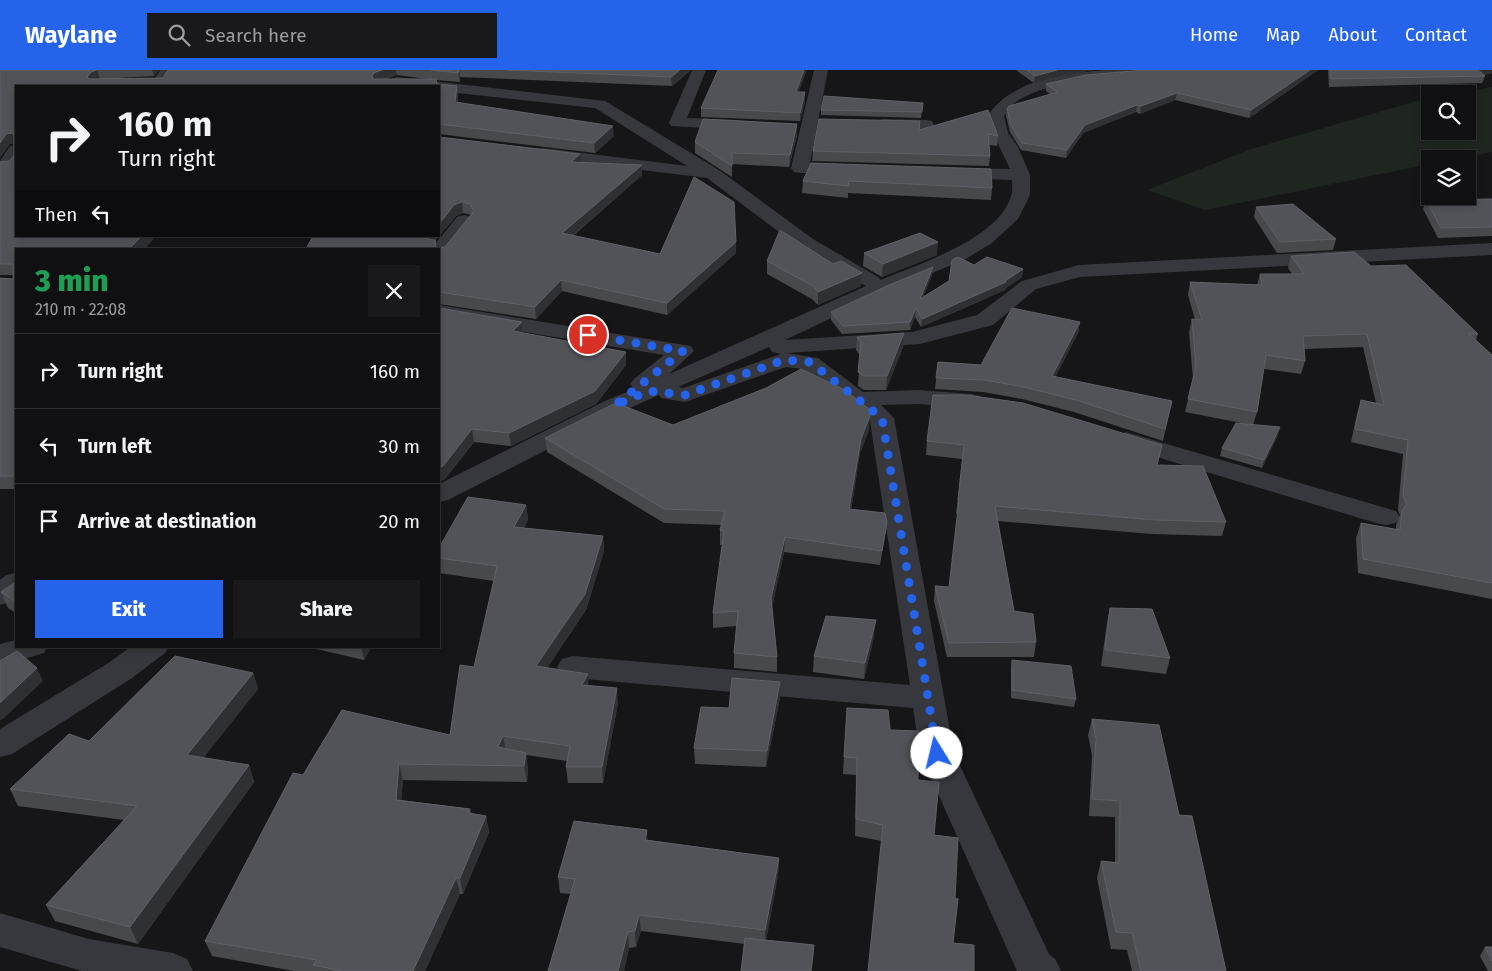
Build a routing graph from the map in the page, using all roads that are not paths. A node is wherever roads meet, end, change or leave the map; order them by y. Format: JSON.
{"nodes":[{"id":1,"x":167,"y":70,"type":"edge"},
{"id":2,"x":699,"y":70,"type":"edge"},
{"id":3,"x":821,"y":70,"type":"edge"},
{"id":4,"x":1157,"y":70,"type":"edge"},
{"id":5,"x":475,"y":74,"type":"dead end"},
{"id":6,"x":115,"y":85,"type":"edge"},
{"id":7,"x":386,"y":85,"type":"edge"},
{"id":8,"x":436,"y":85,"type":"edge"},
{"id":9,"x":440,"y":85,"type":"edge"},
{"id":10,"x":449,"y":86,"type":"junction"},
{"id":11,"x":829,"y":122,"type":"edge"},
{"id":12,"x":868,"y":124,"type":"edge"},
{"id":13,"x":809,"y":125,"type":"junction"},
{"id":14,"x":926,"y":125,"type":"dead end"},
{"id":15,"x":752,"y":126,"type":"edge"},
{"id":16,"x":790,"y":127,"type":"edge"},
{"id":17,"x":527,"y":151,"type":"edge"},
{"id":18,"x":15,"y":152,"type":"edge"},
{"id":19,"x":0,"y":166,"type":"edge"},
{"id":20,"x":857,"y":170,"type":"edge"},
{"id":21,"x":934,"y":172,"type":"edge"},
{"id":22,"x":713,"y":174,"type":"junction"},
{"id":23,"x":1021,"y":175,"type":"junction"},
{"id":24,"x":464,"y":221,"type":"edge"},
{"id":25,"x":1492,"y":249,"type":"edge"},
{"id":26,"x":440,"y":251,"type":"edge"},
{"id":27,"x":881,"y":286,"type":"junction"},
{"id":28,"x":440,"y":311,"type":"edge"},
{"id":29,"x":748,"y":348,"type":"junction"},
{"id":30,"x":648,"y":391,"type":"junction"},
{"id":31,"x":858,"y":399,"type":"junction"},
{"id":32,"x":994,"y":403,"type":"edge"},
{"id":33,"x":614,"y":406,"type":"junction"},
{"id":34,"x":1101,"y":432,"type":"edge"},
{"id":35,"x":440,"y":493,"type":"edge"},
{"id":36,"x":1386,"y":517,"type":"dead end"},
{"id":37,"x":15,"y":583,"type":"edge"},
{"id":38,"x":0,"y":595,"type":"edge"},
{"id":39,"x":26,"y":648,"type":"edge"},
{"id":40,"x":151,"y":648,"type":"edge"},
{"id":41,"x":0,"y":655,"type":"edge"},
{"id":42,"x":573,"y":667,"type":"dead end"},
{"id":43,"x":928,"y":698,"type":"junction"},
{"id":44,"x":0,"y":745,"type":"edge"},
{"id":45,"x":0,"y":930,"type":"edge"},
{"id":46,"x":173,"y":971,"type":"edge"},
{"id":47,"x":1041,"y":971,"type":"edge"}],
"edges":[{"from":1,"to":6,"type":"street"},
{"from":2,"to":15,"type":"street"},
{"from":3,"to":13,"type":"street"},
{"from":4,"to":23,"type":"street"},
{"from":5,"to":10,"type":"street"},
{"from":7,"to":8,"type":"street"},
{"from":9,"to":10,"type":"street"},
{"from":10,"to":22,"type":"street"},
{"from":11,"to":13,"type":"street"},
{"from":12,"to":14,"type":"street"},
{"from":13,"to":16,"type":"street"},
{"from":13,"to":20,"type":"street"},
{"from":17,"to":22,"type":"street"},
{"from":18,"to":19,"type":"street"},
{"from":21,"to":23,"type":"street"},
{"from":22,"to":27,"type":"street"},
{"from":23,"to":27,"type":"street"},
{"from":24,"to":26,"type":"street"},
{"from":25,"to":29,"type":"street"},
{"from":27,"to":29,"type":"street"},
{"from":28,"to":33,"type":"street"},
{"from":29,"to":30,"type":"street"},
{"from":30,"to":31,"type":"street"},
{"from":30,"to":33,"type":"street"},
{"from":31,"to":32,"type":"street"},
{"from":31,"to":43,"type":"street"},
{"from":33,"to":35,"type":"street"},
{"from":34,"to":36,"type":"street"},
{"from":37,"to":38,"type":"street"},
{"from":39,"to":41,"type":"street"},
{"from":40,"to":44,"type":"street"},
{"from":42,"to":43,"type":"street"},
{"from":43,"to":47,"type":"street"},
{"from":45,"to":46,"type":"street"}]}
